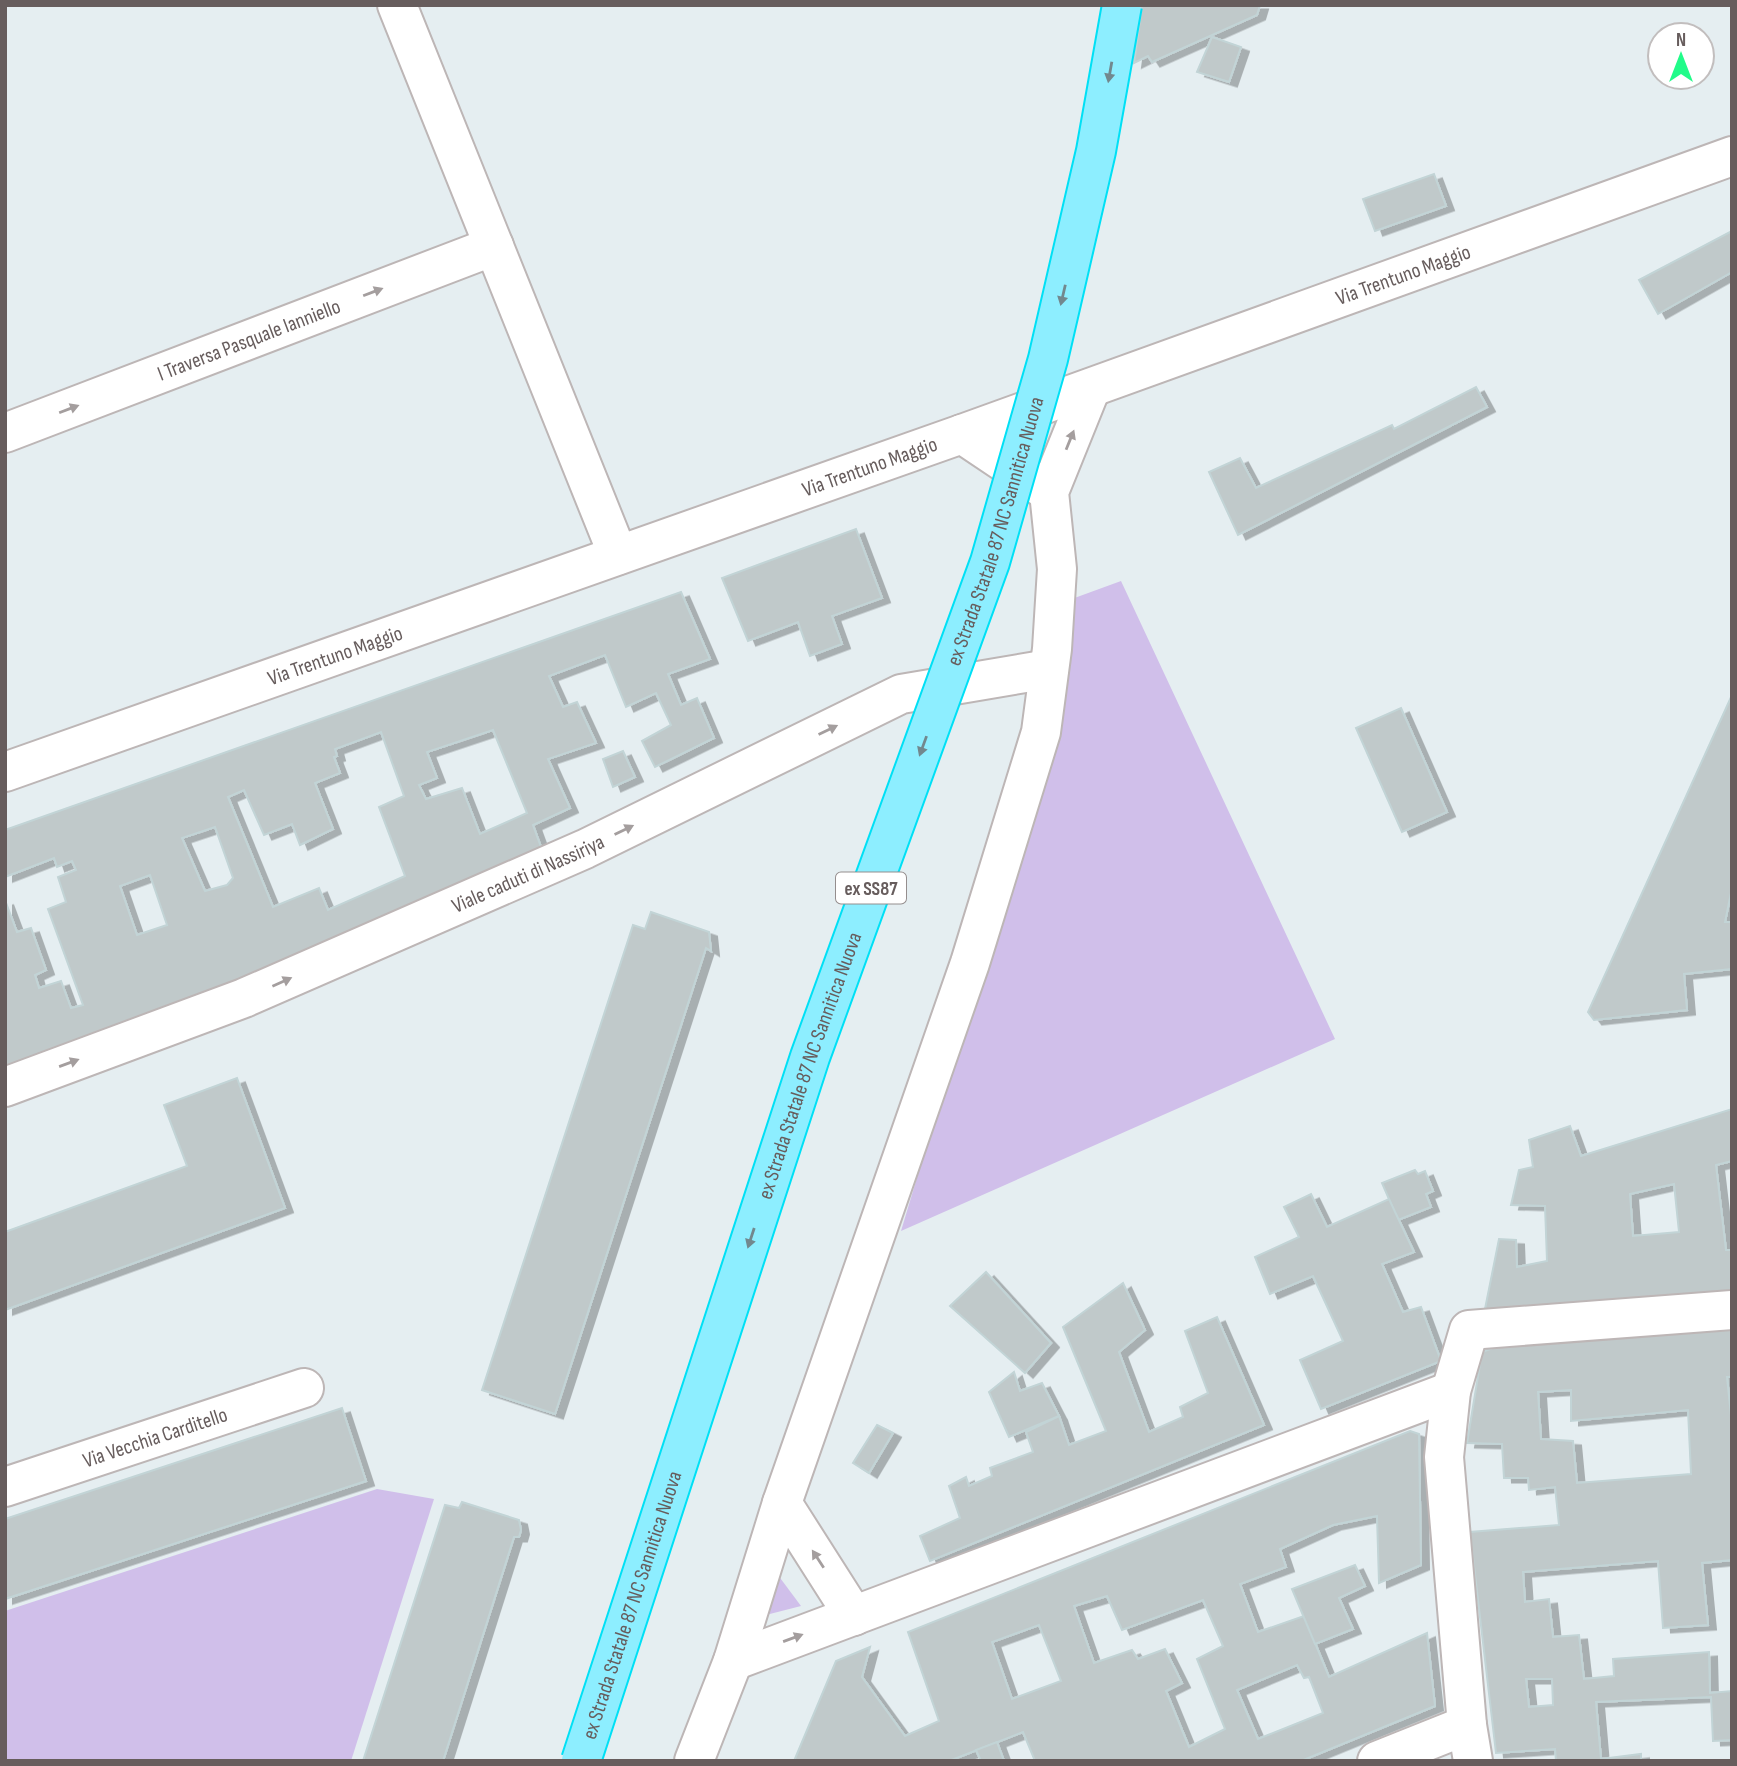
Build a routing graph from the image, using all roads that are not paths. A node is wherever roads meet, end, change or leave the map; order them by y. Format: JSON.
{"nodes":[{"id":1,"x":397,"y":5,"type":"edge"},
{"id":2,"x":1122,"y":5,"type":"edge"},
{"id":3,"x":1732,"y":156,"type":"edge"},
{"id":4,"x":494,"y":246,"type":"junction"},
{"id":5,"x":1091,"y":388,"type":"junction"},
{"id":6,"x":5,"y":433,"type":"edge"},
{"id":7,"x":962,"y":434,"type":"junction"},
{"id":8,"x":1049,"y":492,"type":"junction"},
{"id":9,"x":618,"y":555,"type":"junction"},
{"id":10,"x":1049,"y":669,"type":"junction"},
{"id":11,"x":5,"y":772,"type":"edge"},
{"id":12,"x":5,"y":1087,"type":"edge"},
{"id":13,"x":1732,"y":1310,"type":"edge"},
{"id":14,"x":304,"y":1388,"type":"dead end"},
{"id":15,"x":1451,"y":1391,"type":"junction"},
{"id":16,"x":5,"y":1487,"type":"edge"},
{"id":17,"x":782,"y":1503,"type":"junction"},
{"id":18,"x":853,"y":1616,"type":"junction"},
{"id":19,"x":733,"y":1661,"type":"junction"},
{"id":20,"x":1470,"y":1743,"type":"edge"},
{"id":21,"x":581,"y":1761,"type":"edge"},
{"id":22,"x":694,"y":1761,"type":"edge"},
{"id":23,"x":1377,"y":1761,"type":"edge"}],
"edges":[{"from":1,"to":4,"type":"street"},
{"from":2,"to":21,"type":"highway","name":"ex Strada Statale 87 NC Sannitica Nuova","number":"ex SS87","one_way":true,"bridge":true},
{"from":3,"to":5,"type":"street","name":"Via Trentuno Maggio"},
{"from":6,"to":4,"type":"street","name":"I Traversa Pasquale Ianniello","one_way":true},
{"from":4,"to":9,"type":"street"},
{"from":5,"to":7,"type":"street","name":"Via Trentuno Maggio"},
{"from":8,"to":5,"type":"street","one_way":true},
{"from":7,"to":8,"type":"street"},
{"from":7,"to":9,"type":"street","name":"Via Trentuno Maggio"},
{"from":8,"to":10,"type":"street"},
{"from":9,"to":11,"type":"street","name":"Via Trentuno Maggio"},
{"from":12,"to":10,"type":"street","name":"Viale caduti di Nassiriya","one_way":true},
{"from":10,"to":17,"type":"street"},
{"from":13,"to":15,"type":"street"},
{"from":14,"to":16,"type":"street","name":"Via Vecchia Carditello"},
{"from":15,"to":18,"type":"street"},
{"from":15,"to":20,"type":"street"},
{"from":18,"to":17,"type":"street","one_way":true},
{"from":17,"to":19,"type":"street"},
{"from":19,"to":18,"type":"street","one_way":true},
{"from":19,"to":22,"type":"street"},
{"from":20,"to":23,"type":"street"}]}
